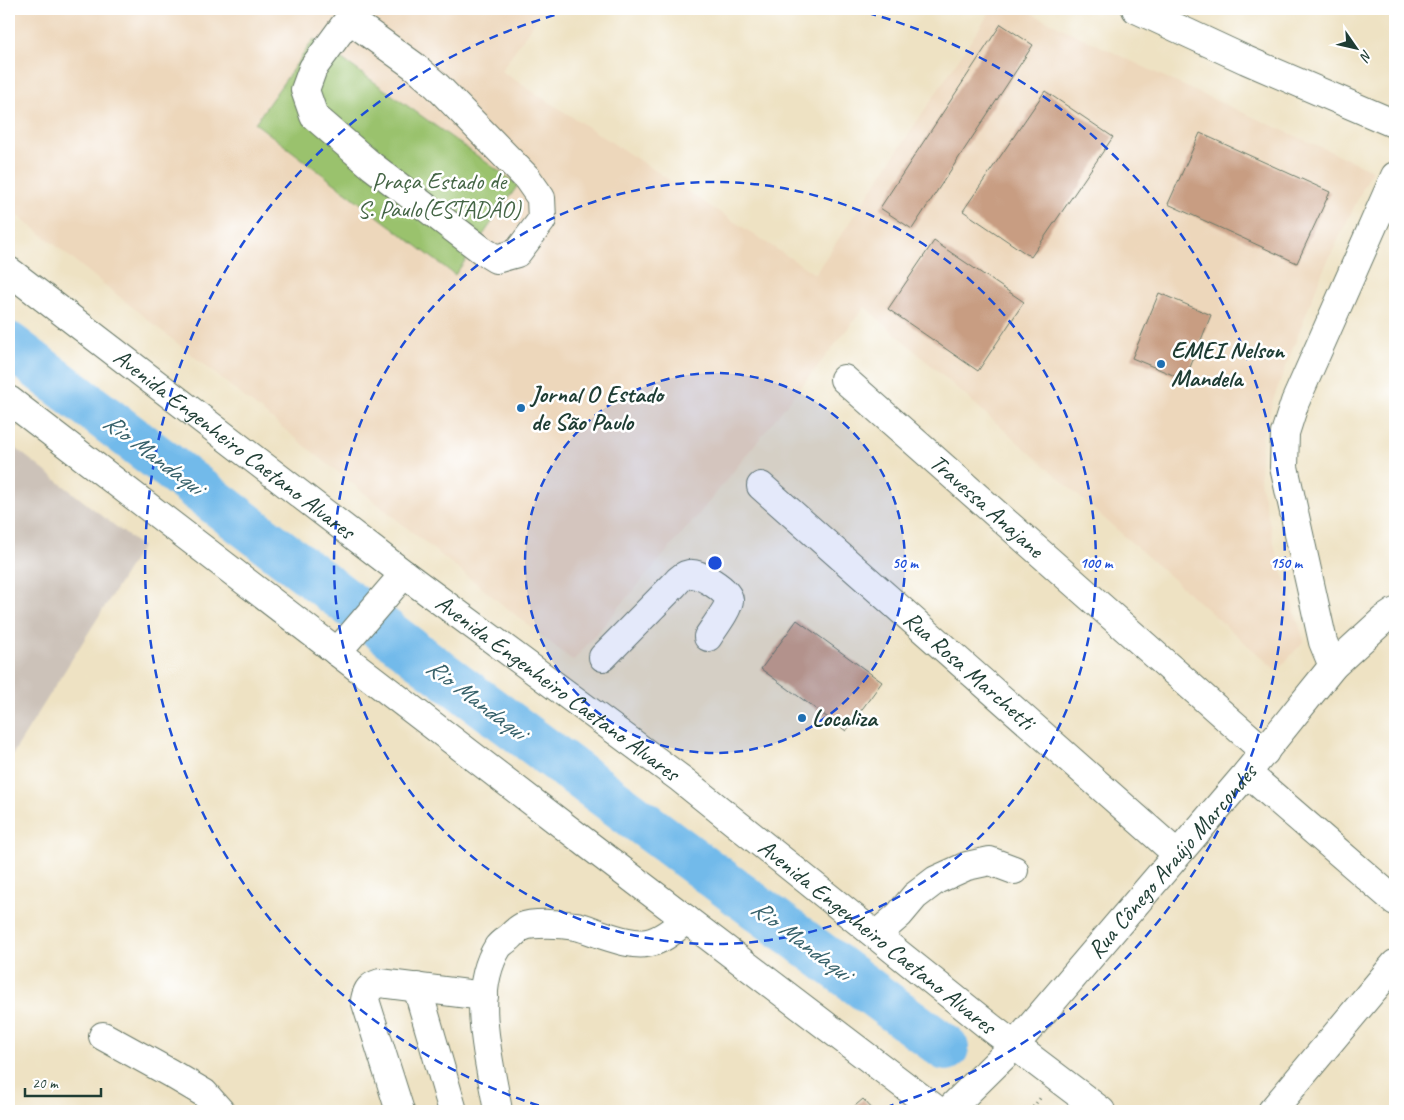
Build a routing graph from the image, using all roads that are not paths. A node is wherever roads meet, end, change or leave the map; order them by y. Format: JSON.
{"nodes":[{"id":1,"x":1136,"y":9,"type":"edge"},
{"id":2,"x":349,"y":19,"type":"joint"},
{"id":3,"x":1395,"y":124,"type":"edge"},
{"id":4,"x":1395,"y":176,"type":"edge"},
{"id":5,"x":9,"y":271,"type":"edge"},
{"id":6,"x":844,"y":379,"type":"dead end"},
{"id":7,"x":14,"y":408,"type":"edge"},
{"id":8,"x":762,"y":486,"type":"dead end"},
{"id":9,"x":404,"y":574,"type":"junction"},
{"id":10,"x":1395,"y":612,"type":"edge"},
{"id":11,"x":708,"y":637,"type":"dead end"},
{"id":12,"x":337,"y":652,"type":"junction"},
{"id":13,"x":603,"y":657,"type":"dead end"},
{"id":14,"x":1333,"y":666,"type":"junction"},
{"id":15,"x":1265,"y":752,"type":"junction"},
{"id":16,"x":1247,"y":773,"type":"junction"},
{"id":17,"x":1177,"y":854,"type":"junction"},
{"id":18,"x":1014,"y":870,"type":"dead end"},
{"id":19,"x":1395,"y":901,"type":"edge"},
{"id":20,"x":686,"y":919,"type":"junction"},
{"id":21,"x":876,"y":935,"type":"junction"},
{"id":22,"x":1395,"y":964,"type":"edge"},
{"id":23,"x":417,"y":987,"type":"junction"},
{"id":24,"x":484,"y":996,"type":"junction"},
{"id":25,"x":103,"y":1036,"type":"dead end"},
{"id":26,"x":1015,"y":1045,"type":"junction"},
{"id":27,"x":220,"y":1111,"type":"edge"},
{"id":28,"x":400,"y":1111,"type":"edge"},
{"id":29,"x":453,"y":1111,"type":"edge"},
{"id":30,"x":498,"y":1111,"type":"edge"},
{"id":31,"x":938,"y":1111,"type":"edge"},
{"id":32,"x":948,"y":1111,"type":"edge"},
{"id":33,"x":1101,"y":1111,"type":"edge"},
{"id":34,"x":1272,"y":1111,"type":"edge"}],
"edges":[{"from":1,"to":3,"type":"main road"},
{"from":2,"to":2,"type":"main road"},
{"from":4,"to":14,"type":"main road"},
{"from":5,"to":9,"type":"main road","name":"Avenida Engenheiro Caetano Alvares"},
{"from":6,"to":15,"type":"main road","name":"Travessa Anajane"},
{"from":7,"to":12,"type":"main road"},
{"from":8,"to":17,"type":"main road","name":"Rua Rosa Marchetti"},
{"from":9,"to":12,"type":"main road"},
{"from":9,"to":21,"type":"main road","name":"Avenida Engenheiro Caetano Alvares"},
{"from":10,"to":14,"type":"main road","name":"Rua Cônego Araújo Marcondes"},
{"from":11,"to":13,"type":"main road"},
{"from":12,"to":20,"type":"main road"},
{"from":14,"to":15,"type":"main road","name":"Rua Cônego Araújo Marcondes"},
{"from":15,"to":16,"type":"main road","name":"Rua Cônego Araújo Marcondes"},
{"from":16,"to":17,"type":"main road","name":"Rua Cônego Araújo Marcondes"},
{"from":16,"to":19,"type":"main road"},
{"from":17,"to":26,"type":"main road","name":"Rua Cônego Araújo Marcondes"},
{"from":18,"to":21,"type":"main road"},
{"from":20,"to":24,"type":"main road"},
{"from":20,"to":31,"type":"main road"},
{"from":21,"to":26,"type":"main road","name":"Avenida Engenheiro Caetano Alvares"},
{"from":22,"to":34,"type":"main road"},
{"from":23,"to":24,"type":"main road"},
{"from":23,"to":28,"type":"main road"},
{"from":23,"to":29,"type":"main road"},
{"from":24,"to":30,"type":"main road"},
{"from":25,"to":27,"type":"main road"},
{"from":26,"to":32,"type":"main road","name":"Rua Cônego Araújo Marcondes"},
{"from":26,"to":33,"type":"main road","name":"Avenida Engenheiro Caetano Alvares"}]}
